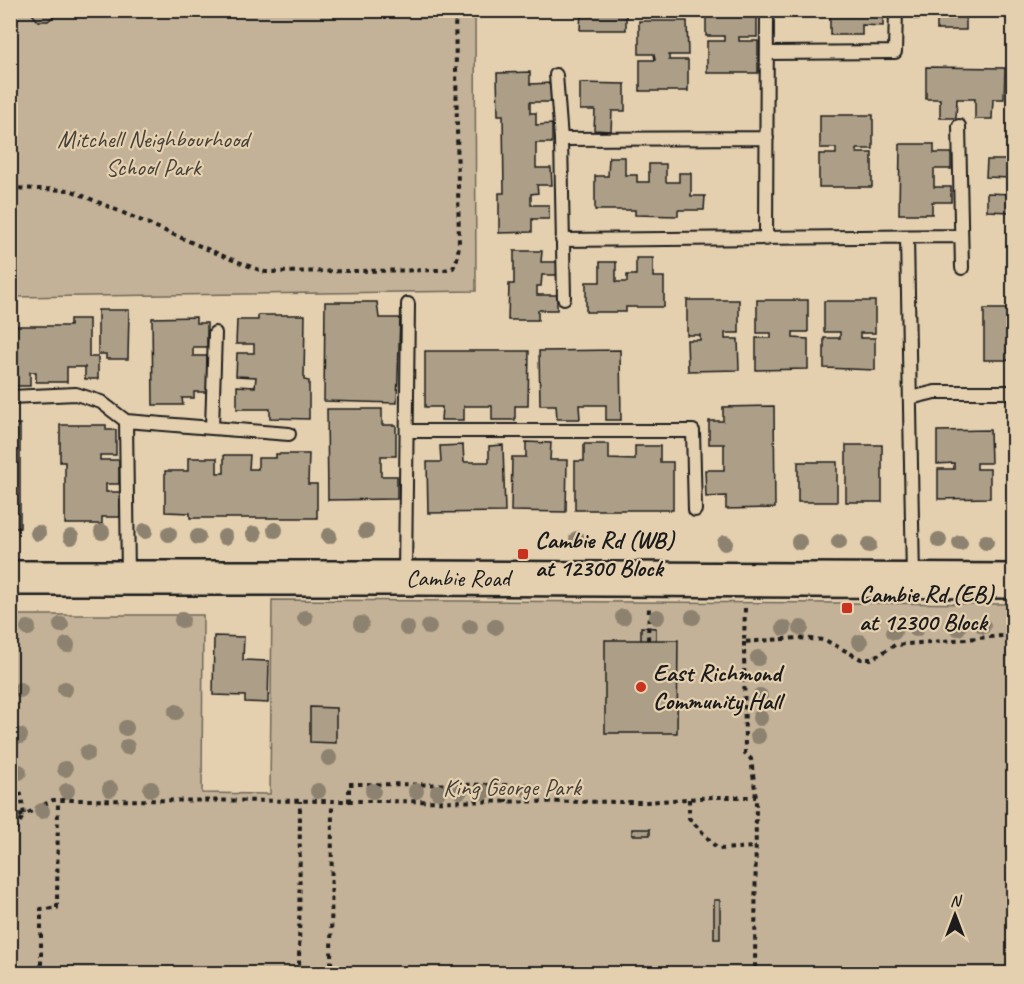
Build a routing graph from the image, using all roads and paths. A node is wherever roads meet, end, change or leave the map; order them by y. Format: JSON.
{"nodes":[{"id":1,"x":455,"y":10,"type":"edge"},
{"id":2,"x":767,"y":10,"type":"edge"},
{"id":3,"x":896,"y":10,"type":"edge"},
{"id":4,"x":767,"y":53,"type":"junction"},
{"id":5,"x":556,"y":75,"type":"dead end"},
{"id":6,"x":959,"y":126,"type":"dead end"},
{"id":7,"x":767,"y":138,"type":"junction"},
{"id":8,"x":561,"y":139,"type":"junction"},
{"id":9,"x":10,"y":188,"type":"edge"},
{"id":10,"x":961,"y":236,"type":"junction"},
{"id":11,"x":907,"y":237,"type":"junction"},
{"id":12,"x":766,"y":238,"type":"junction"},
{"id":13,"x":562,"y":240,"type":"junction"},
{"id":14,"x":962,"y":268,"type":"dead end"},
{"id":15,"x":564,"y":298,"type":"dead end"},
{"id":16,"x":408,"y":304,"type":"dead end"},
{"id":17,"x":215,"y":333,"type":"dead end"},
{"id":18,"x":1014,"y":392,"type":"edge"},
{"id":19,"x":10,"y":397,"type":"edge"},
{"id":20,"x":910,"y":398,"type":"junction"},
{"id":21,"x":126,"y":421,"type":"junction"},
{"id":22,"x":212,"y":428,"type":"junction"},
{"id":23,"x":407,"y":431,"type":"junction"},
{"id":24,"x":289,"y":434,"type":"dead end"},
{"id":25,"x":695,"y":510,"type":"dead end"},
{"id":26,"x":10,"y":578,"type":"edge"},
{"id":27,"x":128,"y":578,"type":"junction"},
{"id":28,"x":405,"y":578,"type":"junction"},
{"id":29,"x":913,"y":581,"type":"junction"},
{"id":30,"x":1014,"y":581,"type":"edge"},
{"id":31,"x":649,"y":607,"type":"dead end"},
{"id":32,"x":745,"y":608,"type":"dead end"},
{"id":33,"x":1014,"y":635,"type":"edge"},
{"id":34,"x":648,"y":640,"type":"dead end"},
{"id":35,"x":744,"y":642,"type":"junction"},
{"id":36,"x":20,"y":789,"type":"dead end"},
{"id":37,"x":756,"y":797,"type":"junction"},
{"id":38,"x":689,"y":799,"type":"junction"},
{"id":39,"x":58,"y":800,"type":"junction"},
{"id":40,"x":300,"y":801,"type":"junction"},
{"id":41,"x":332,"y":802,"type":"junction"},
{"id":42,"x":349,"y":802,"type":"junction"},
{"id":43,"x":506,"y":802,"type":"junction"},
{"id":44,"x":24,"y":815,"type":"junction"},
{"id":45,"x":10,"y":816,"type":"edge"},
{"id":46,"x":10,"y":837,"type":"edge"},
{"id":47,"x":756,"y":847,"type":"junction"},
{"id":48,"x":41,"y":974,"type":"edge"},
{"id":49,"x":298,"y":974,"type":"edge"},
{"id":50,"x":330,"y":974,"type":"edge"},
{"id":51,"x":755,"y":974,"type":"edge"}],
"edges":[{"from":1,"to":9,"type":"path"},
{"from":2,"to":4,"type":"lane"},
{"from":3,"to":4,"type":"lane"},
{"from":4,"to":7,"type":"lane"},
{"from":5,"to":8,"type":"lane"},
{"from":6,"to":10,"type":"lane"},
{"from":7,"to":8,"type":"lane"},
{"from":7,"to":12,"type":"lane"},
{"from":8,"to":13,"type":"lane"},
{"from":10,"to":11,"type":"lane"},
{"from":10,"to":14,"type":"lane"},
{"from":11,"to":12,"type":"lane"},
{"from":11,"to":20,"type":"lane"},
{"from":12,"to":13,"type":"lane"},
{"from":13,"to":15,"type":"lane"},
{"from":16,"to":23,"type":"lane"},
{"from":17,"to":22,"type":"lane"},
{"from":18,"to":20,"type":"lane"},
{"from":19,"to":21,"type":"lane"},
{"from":20,"to":29,"type":"lane"},
{"from":21,"to":22,"type":"lane"},
{"from":21,"to":27,"type":"lane"},
{"from":22,"to":24,"type":"lane"},
{"from":23,"to":25,"type":"lane"},
{"from":23,"to":28,"type":"lane"},
{"from":26,"to":27,"type":"main road","name":"Cambie Road"},
{"from":27,"to":28,"type":"main road","name":"Cambie Road"},
{"from":28,"to":29,"type":"main road","name":"Cambie Road"},
{"from":29,"to":30,"type":"main road","name":"Cambie Road"},
{"from":31,"to":34,"type":"path"},
{"from":32,"to":35,"type":"path"},
{"from":33,"to":35,"type":"path"},
{"from":35,"to":37,"type":"path"},
{"from":36,"to":44,"type":"path"},
{"from":37,"to":38,"type":"path"},
{"from":37,"to":47,"type":"path"},
{"from":38,"to":43,"type":"path"},
{"from":38,"to":47,"type":"path"},
{"from":39,"to":40,"type":"path"},
{"from":39,"to":44,"type":"path"},
{"from":39,"to":48,"type":"path"},
{"from":40,"to":41,"type":"path"},
{"from":40,"to":49,"type":"path"},
{"from":41,"to":42,"type":"path"},
{"from":41,"to":50,"type":"path"},
{"from":42,"to":43,"type":"path"},
{"from":42,"to":43,"type":"path"},
{"from":44,"to":45,"type":"path"},
{"from":44,"to":46,"type":"path"},
{"from":47,"to":51,"type":"path"}]}
